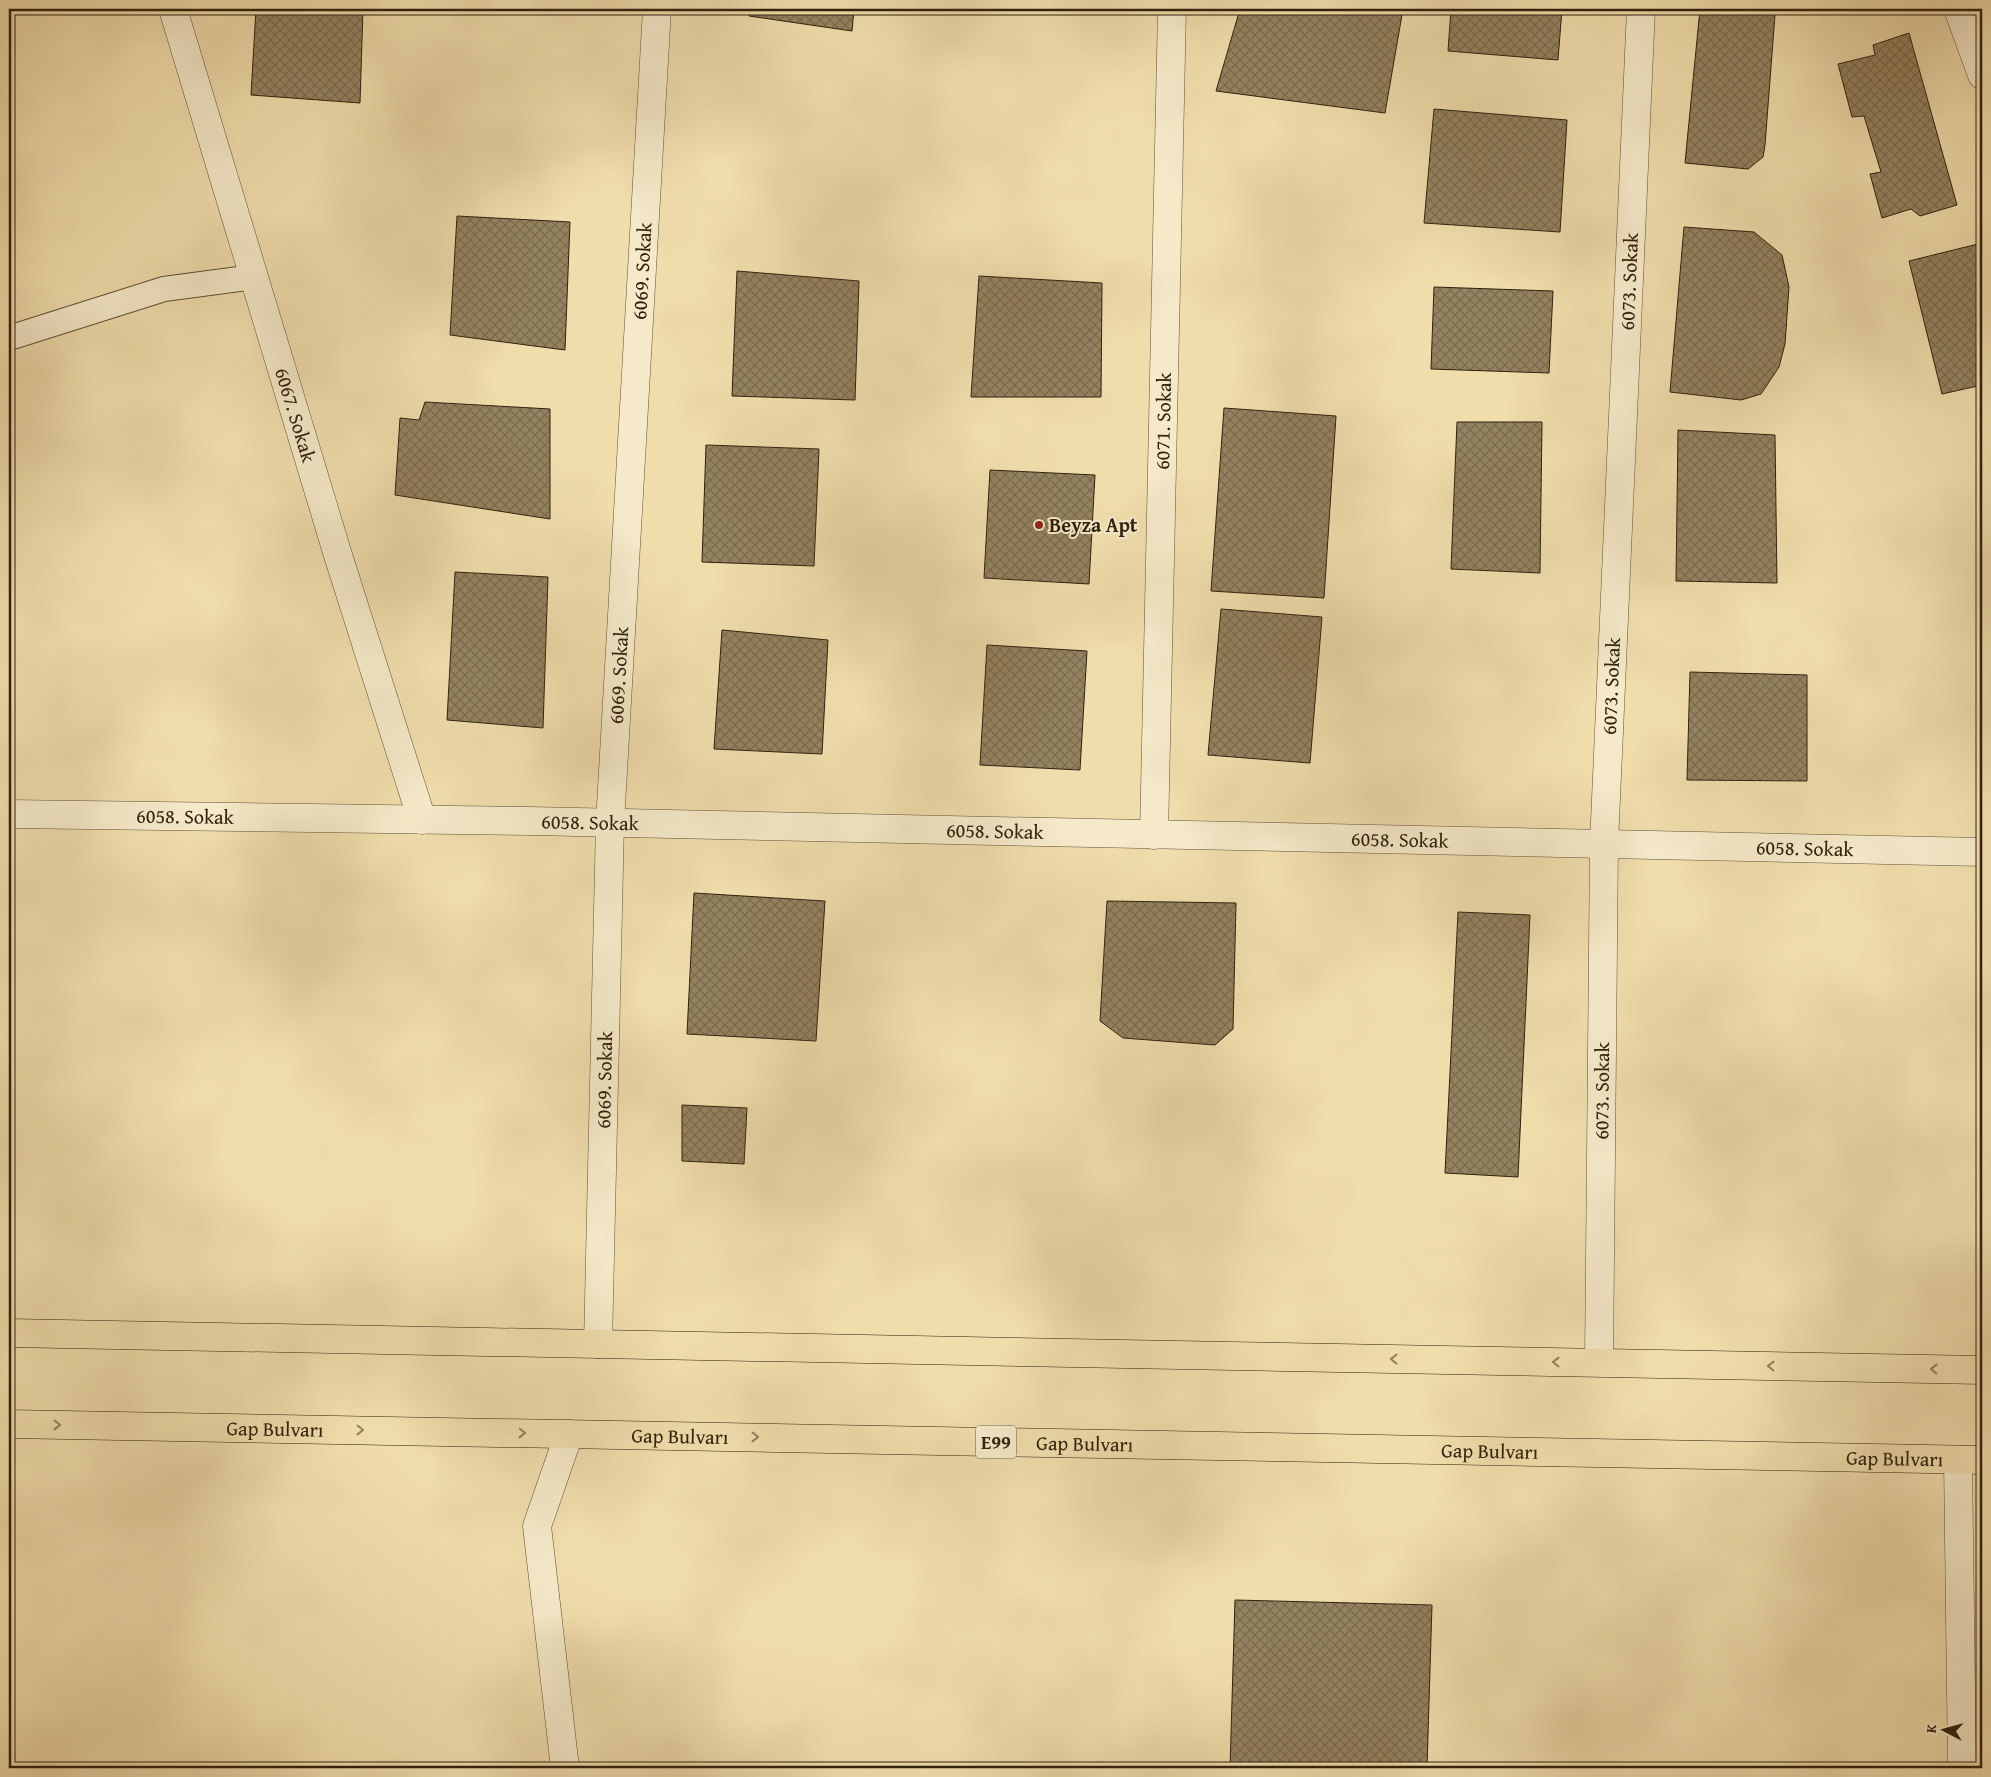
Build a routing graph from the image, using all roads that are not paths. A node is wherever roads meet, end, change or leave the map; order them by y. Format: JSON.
{"nodes":[{"id":1,"x":173,"y":9,"type":"edge"},
{"id":2,"x":657,"y":9,"type":"edge"},
{"id":3,"x":1172,"y":9,"type":"edge"},
{"id":4,"x":1641,"y":9,"type":"edge"},
{"id":5,"x":1958,"y":9,"type":"edge"},
{"id":6,"x":1982,"y":75,"type":"edge"},
{"id":7,"x":254,"y":277,"type":"junction"},
{"id":8,"x":9,"y":338,"type":"edge"},
{"id":9,"x":9,"y":814,"type":"edge"},
{"id":10,"x":422,"y":820,"type":"junction"},
{"id":11,"x":610,"y":823,"type":"junction"},
{"id":12,"x":1154,"y":835,"type":"junction"},
{"id":13,"x":1604,"y":844,"type":"junction"},
{"id":14,"x":1982,"y":852,"type":"edge"},
{"id":15,"x":9,"y":1333,"type":"edge"},
{"id":16,"x":598,"y":1344,"type":"junction"},
{"id":17,"x":1599,"y":1362,"type":"junction"},
{"id":18,"x":1982,"y":1370,"type":"edge"},
{"id":19,"x":9,"y":1424,"type":"edge"},
{"id":20,"x":569,"y":1434,"type":"junction"},
{"id":21,"x":1970,"y":1460,"type":"edge"},
{"id":22,"x":565,"y":1768,"type":"edge"},
{"id":23,"x":1962,"y":1768,"type":"edge"}],
"edges":[{"from":1,"to":7,"type":"street","name":"6067. Sokak"},
{"from":2,"to":11,"type":"street","name":"6069. Sokak"},
{"from":3,"to":12,"type":"street","name":"6071. Sokak"},
{"from":4,"to":13,"type":"street","name":"6073. Sokak"},
{"from":5,"to":6,"type":"street"},
{"from":7,"to":8,"type":"lane"},
{"from":7,"to":10,"type":"street","name":"6067. Sokak"},
{"from":9,"to":10,"type":"street","name":"6058. Sokak"},
{"from":10,"to":11,"type":"street","name":"6058. Sokak"},
{"from":11,"to":12,"type":"street","name":"6058. Sokak"},
{"from":11,"to":16,"type":"street","name":"6069. Sokak"},
{"from":12,"to":13,"type":"street","name":"6058. Sokak"},
{"from":13,"to":14,"type":"street","name":"6058. Sokak"},
{"from":13,"to":17,"type":"street","name":"6073. Sokak"},
{"from":15,"to":16,"type":"highway"},
{"from":17,"to":16,"type":"highway","one_way":true},
{"from":18,"to":17,"type":"highway","one_way":true},
{"from":19,"to":20,"type":"highway","name":"Gap Bulvarı","number":"E99","one_way":true},
{"from":20,"to":21,"type":"highway","name":"Gap Bulvarı","number":"E99","one_way":true},
{"from":20,"to":22,"type":"street"},
{"from":21,"to":23,"type":"street"}]}
